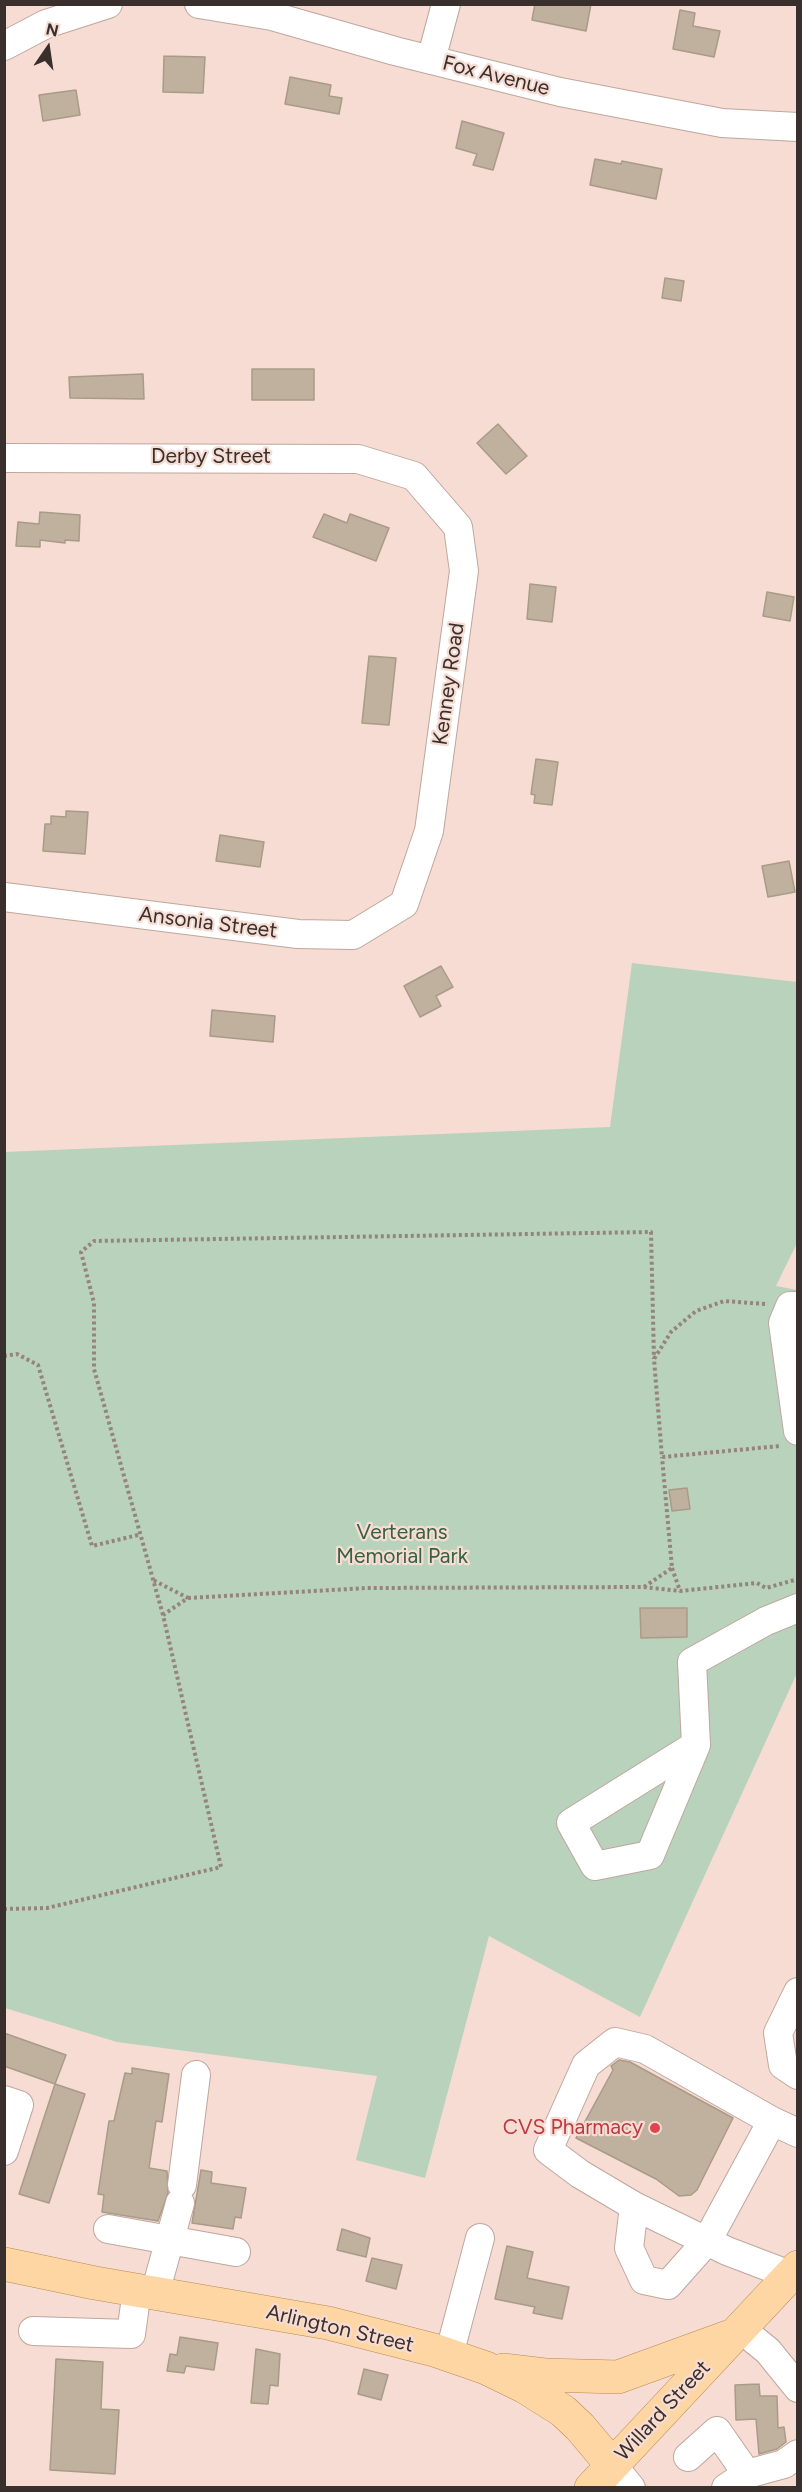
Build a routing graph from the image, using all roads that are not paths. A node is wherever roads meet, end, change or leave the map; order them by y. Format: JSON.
{"nodes":[{"id":1,"x":108,"y":4,"type":"edge"},
{"id":2,"x":199,"y":4,"type":"edge"},
{"id":3,"x":446,"y":4,"type":"edge"},
{"id":4,"x":4,"y":46,"type":"edge"},
{"id":5,"x":431,"y":60,"type":"junction"},
{"id":6,"x":798,"y":127,"type":"edge"},
{"id":7,"x":4,"y":458,"type":"edge"},
{"id":8,"x":414,"y":476,"type":"joint"},
{"id":9,"x":4,"y":897,"type":"edge"},
{"id":10,"x":404,"y":904,"type":"joint"},
{"id":11,"x":794,"y":1306,"type":"edge"},
{"id":12,"x":792,"y":1438,"type":"edge"},
{"id":13,"x":798,"y":1608,"type":"edge"},
{"id":14,"x":696,"y":1745,"type":"junction"},
{"id":15,"x":798,"y":1992,"type":"edge"},
{"id":16,"x":798,"y":2074,"type":"edge"},
{"id":17,"x":196,"y":2076,"type":"dead end"},
{"id":18,"x":4,"y":2100,"type":"edge"},
{"id":19,"x":772,"y":2121,"type":"junction"},
{"id":20,"x":798,"y":2133,"type":"edge"},
{"id":21,"x":4,"y":2151,"type":"edge"},
{"id":22,"x":634,"y":2206,"type":"junction"},
{"id":23,"x":108,"y":2229,"type":"dead end"},
{"id":24,"x":480,"y":2238,"type":"dead end"},
{"id":25,"x":169,"y":2241,"type":"junction"},
{"id":26,"x":707,"y":2241,"type":"junction"},
{"id":27,"x":236,"y":2252,"type":"dead end"},
{"id":28,"x":4,"y":2264,"type":"edge"},
{"id":29,"x":794,"y":2271,"type":"edge"},
{"id":30,"x":146,"y":2291,"type":"junction"},
{"id":31,"x":33,"y":2331,"type":"dead end"},
{"id":32,"x":738,"y":2331,"type":"junction"},
{"id":33,"x":449,"y":2355,"type":"junction"},
{"id":34,"x":486,"y":2368,"type":"junction"},
{"id":35,"x":798,"y":2388,"type":"edge"},
{"id":36,"x":798,"y":2454,"type":"edge"},
{"id":37,"x":688,"y":2457,"type":"dead end"},
{"id":38,"x":611,"y":2480,"type":"edge"},
{"id":39,"x":736,"y":2481,"type":"edge"}],
"edges":[{"from":1,"to":4,"type":"street"},
{"from":2,"to":5,"type":"street","name":"Fox Avenue"},
{"from":3,"to":5,"type":"street"},
{"from":5,"to":6,"type":"street","name":"Fox Avenue"},
{"from":7,"to":8,"type":"street","name":"Derby Street"},
{"from":8,"to":10,"type":"street","name":"Kenney Road"},
{"from":9,"to":10,"type":"street","name":"Ansonia Street"},
{"from":11,"to":12,"type":"street"},
{"from":13,"to":14,"type":"street"},
{"from":14,"to":14,"type":"street"},
{"from":15,"to":16,"type":"street"},
{"from":17,"to":25,"type":"street"},
{"from":18,"to":21,"type":"street"},
{"from":19,"to":20,"type":"street"},
{"from":19,"to":22,"type":"street"},
{"from":19,"to":26,"type":"street"},
{"from":22,"to":26,"type":"street"},
{"from":22,"to":26,"type":"street"},
{"from":23,"to":25,"type":"street"},
{"from":24,"to":33,"type":"street"},
{"from":25,"to":27,"type":"street"},
{"from":25,"to":30,"type":"street"},
{"from":26,"to":29,"type":"street"},
{"from":28,"to":30,"type":"main road","name":"Arlington Street"},
{"from":29,"to":32,"type":"main road","name":"Willard Street"},
{"from":30,"to":31,"type":"street"},
{"from":30,"to":33,"type":"main road","name":"Arlington Street"},
{"from":32,"to":34,"type":"main road"},
{"from":32,"to":35,"type":"street"},
{"from":32,"to":38,"type":"main road","name":"Willard Street"},
{"from":33,"to":34,"type":"main road","name":"Arlington Street"},
{"from":34,"to":38,"type":"main road","name":"Arlington Street"},
{"from":36,"to":39,"type":"street"},
{"from":37,"to":39,"type":"street"}]}
